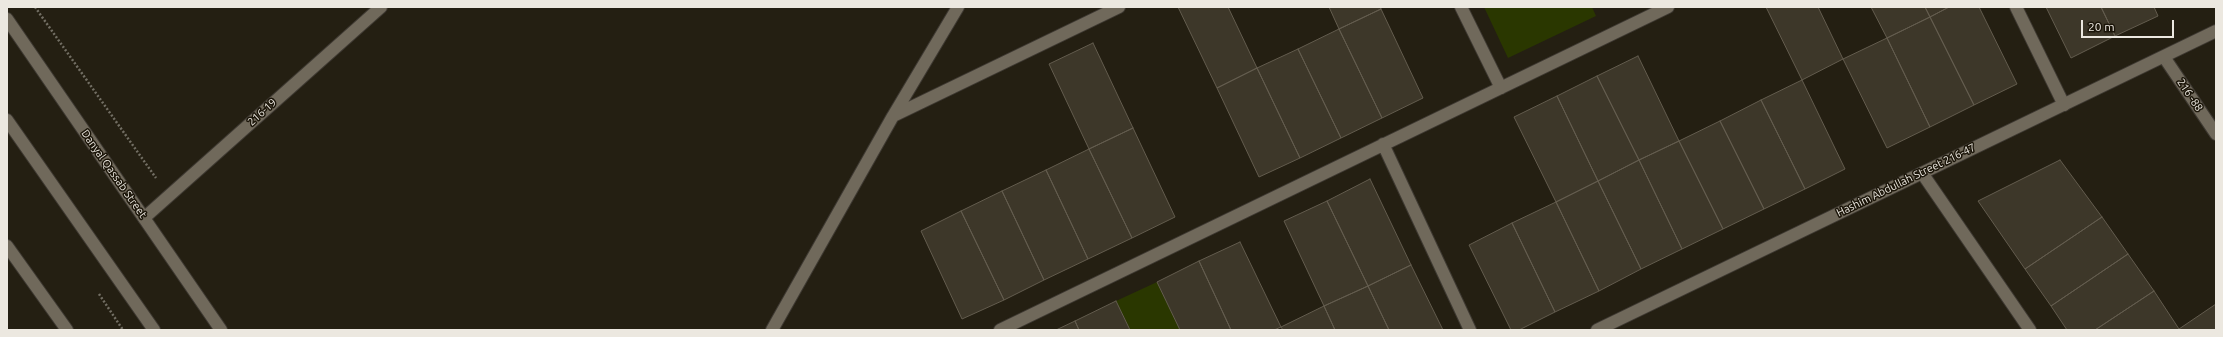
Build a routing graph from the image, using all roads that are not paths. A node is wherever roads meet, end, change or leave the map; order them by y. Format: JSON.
{"nodes":[{"id":1,"x":381,"y":7,"type":"edge"},
{"id":2,"x":958,"y":7,"type":"edge"},
{"id":3,"x":1119,"y":7,"type":"edge"},
{"id":4,"x":1461,"y":7,"type":"edge"},
{"id":5,"x":1668,"y":7,"type":"edge"},
{"id":6,"x":2016,"y":7,"type":"edge"},
{"id":7,"x":7,"y":19,"type":"edge"},
{"id":8,"x":2216,"y":31,"type":"edge"},
{"id":9,"x":2164,"y":56,"type":"junction"},
{"id":10,"x":1501,"y":88,"type":"junction"},
{"id":11,"x":2064,"y":105,"type":"junction"},
{"id":12,"x":893,"y":116,"type":"junction"},
{"id":13,"x":7,"y":120,"type":"edge"},
{"id":14,"x":2216,"y":134,"type":"edge"},
{"id":15,"x":1383,"y":144,"type":"junction"},
{"id":16,"x":1922,"y":173,"type":"junction"},
{"id":17,"x":144,"y":218,"type":"junction"},
{"id":18,"x":7,"y":246,"type":"edge"},
{"id":19,"x":67,"y":330,"type":"edge"},
{"id":20,"x":154,"y":330,"type":"edge"},
{"id":21,"x":221,"y":330,"type":"edge"},
{"id":22,"x":772,"y":330,"type":"edge"},
{"id":23,"x":1000,"y":330,"type":"edge"},
{"id":24,"x":1470,"y":330,"type":"edge"},
{"id":25,"x":1597,"y":330,"type":"edge"},
{"id":26,"x":2030,"y":330,"type":"edge"}],
"edges":[{"from":1,"to":17,"type":"street","name":"216-19"},
{"from":2,"to":12,"type":"street"},
{"from":3,"to":12,"type":"street"},
{"from":4,"to":10,"type":"street"},
{"from":5,"to":10,"type":"street"},
{"from":6,"to":11,"type":"street"},
{"from":7,"to":17,"type":"street","name":"Danyal Qassab Street"},
{"from":8,"to":9,"type":"street","name":"Hashim Abdullah Street 216-47"},
{"from":9,"to":11,"type":"street","name":"Hashim Abdullah Street 216-47"},
{"from":9,"to":14,"type":"street","name":"216 -88"},
{"from":10,"to":15,"type":"street"},
{"from":11,"to":16,"type":"street","name":"Hashim Abdullah Street 216-47"},
{"from":12,"to":22,"type":"street"},
{"from":13,"to":20,"type":"street"},
{"from":15,"to":23,"type":"street"},
{"from":15,"to":24,"type":"street"},
{"from":16,"to":25,"type":"street","name":"Hashim Abdullah Street 216-47"},
{"from":16,"to":26,"type":"street"},
{"from":17,"to":21,"type":"street","name":"Danyal Qassab Street"},
{"from":18,"to":19,"type":"street"}]}
